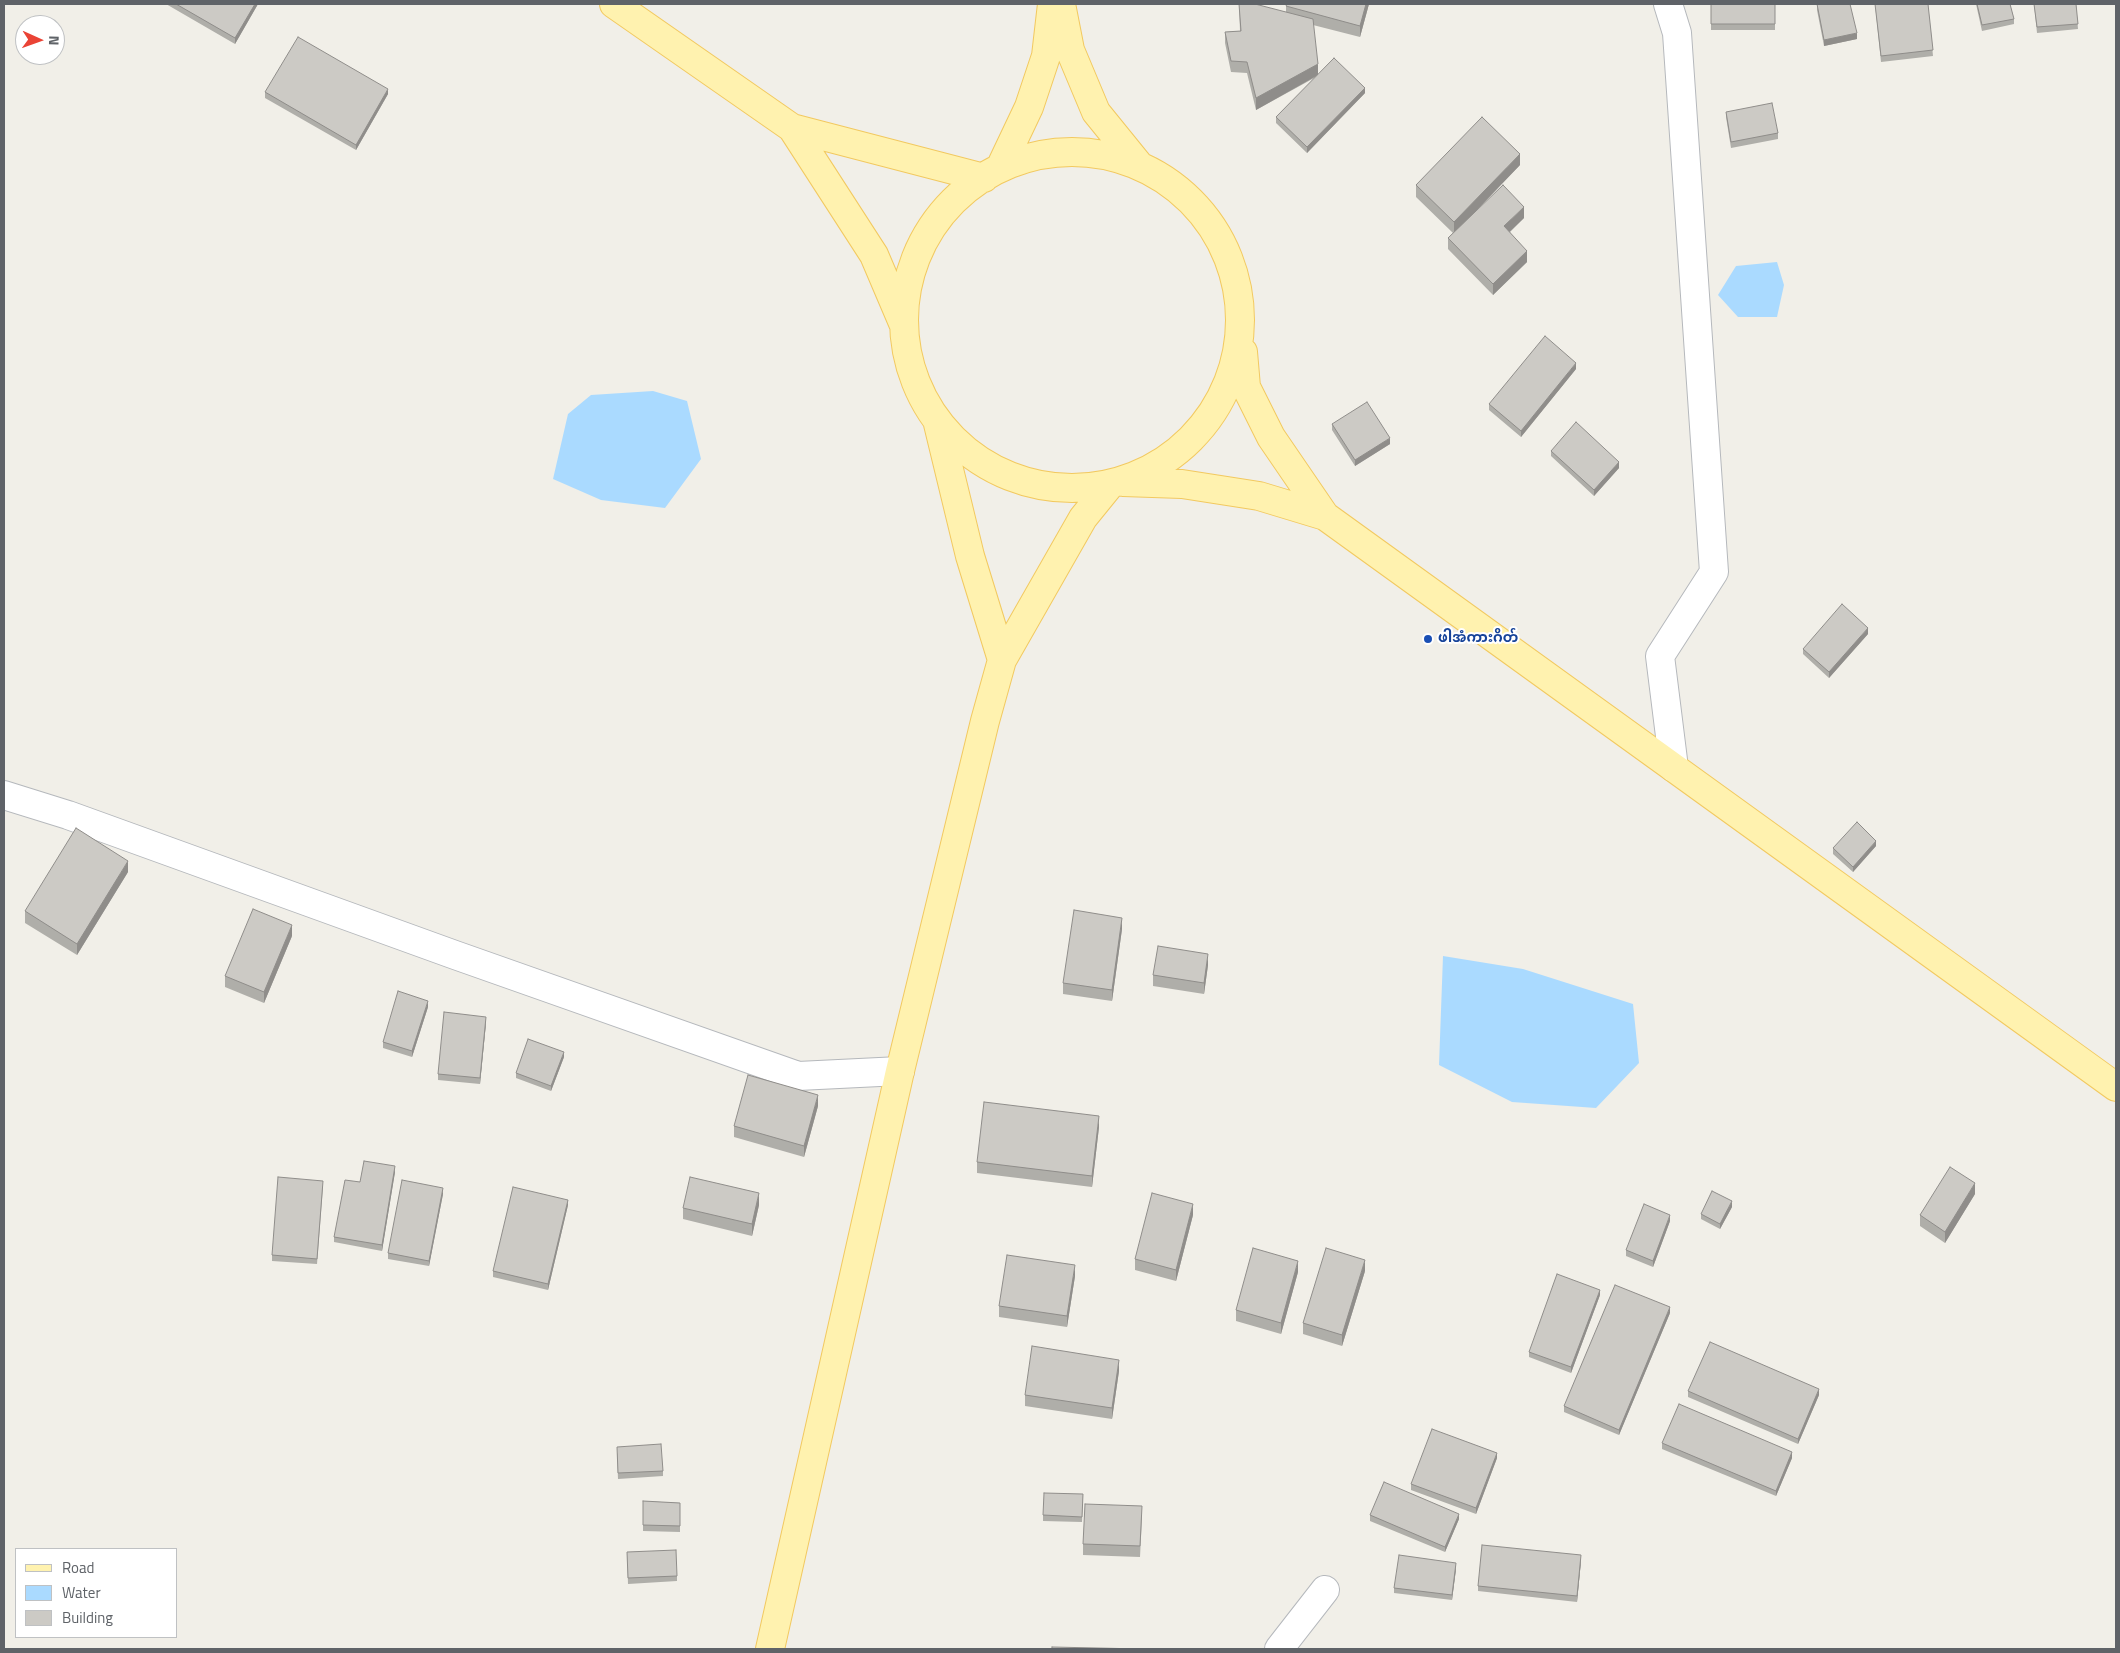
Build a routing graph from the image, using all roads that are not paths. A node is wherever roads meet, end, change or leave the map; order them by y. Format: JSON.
{"nodes":[{"id":1,"x":614,"y":4,"type":"edge"},
{"id":2,"x":1052,"y":4,"type":"edge"},
{"id":3,"x":1061,"y":4,"type":"edge"},
{"id":4,"x":1668,"y":4,"type":"edge"},
{"id":5,"x":792,"y":128,"type":"junction"},
{"id":6,"x":1139,"y":165,"type":"junction"},
{"id":7,"x":992,"y":172,"type":"junction"},
{"id":8,"x":903,"y":324,"type":"junction"},
{"id":9,"x":1240,"y":330,"type":"junction"},
{"id":10,"x":938,"y":424,"type":"junction"},
{"id":11,"x":1116,"y":484,"type":"junction"},
{"id":12,"x":1325,"y":516,"type":"junction"},
{"id":13,"x":1002,"y":660,"type":"junction"},
{"id":14,"x":1674,"y":768,"type":"junction"},
{"id":15,"x":4,"y":795,"type":"edge"},
{"id":16,"x":900,"y":1071,"type":"junction"},
{"id":17,"x":2116,"y":1086,"type":"edge"},
{"id":18,"x":1325,"y":1590,"type":"dead end"},
{"id":19,"x":770,"y":1649,"type":"edge"},
{"id":20,"x":1279,"y":1649,"type":"edge"}],
"edges":[{"from":1,"to":5,"type":"main road"},
{"from":2,"to":7,"type":"main road"},
{"from":3,"to":6,"type":"main road"},
{"from":4,"to":14,"type":"street"},
{"from":5,"to":7,"type":"main road"},
{"from":5,"to":8,"type":"main road"},
{"from":6,"to":7,"type":"main road"},
{"from":6,"to":9,"type":"main road"},
{"from":7,"to":8,"type":"main road"},
{"from":8,"to":10,"type":"main road"},
{"from":9,"to":11,"type":"main road"},
{"from":9,"to":12,"type":"main road"},
{"from":10,"to":11,"type":"main road"},
{"from":10,"to":13,"type":"main road"},
{"from":11,"to":12,"type":"main road"},
{"from":11,"to":13,"type":"main road"},
{"from":12,"to":14,"type":"main road"},
{"from":13,"to":16,"type":"main road"},
{"from":14,"to":17,"type":"main road"},
{"from":15,"to":16,"type":"street"},
{"from":16,"to":19,"type":"main road"},
{"from":18,"to":20,"type":"street"}]}
